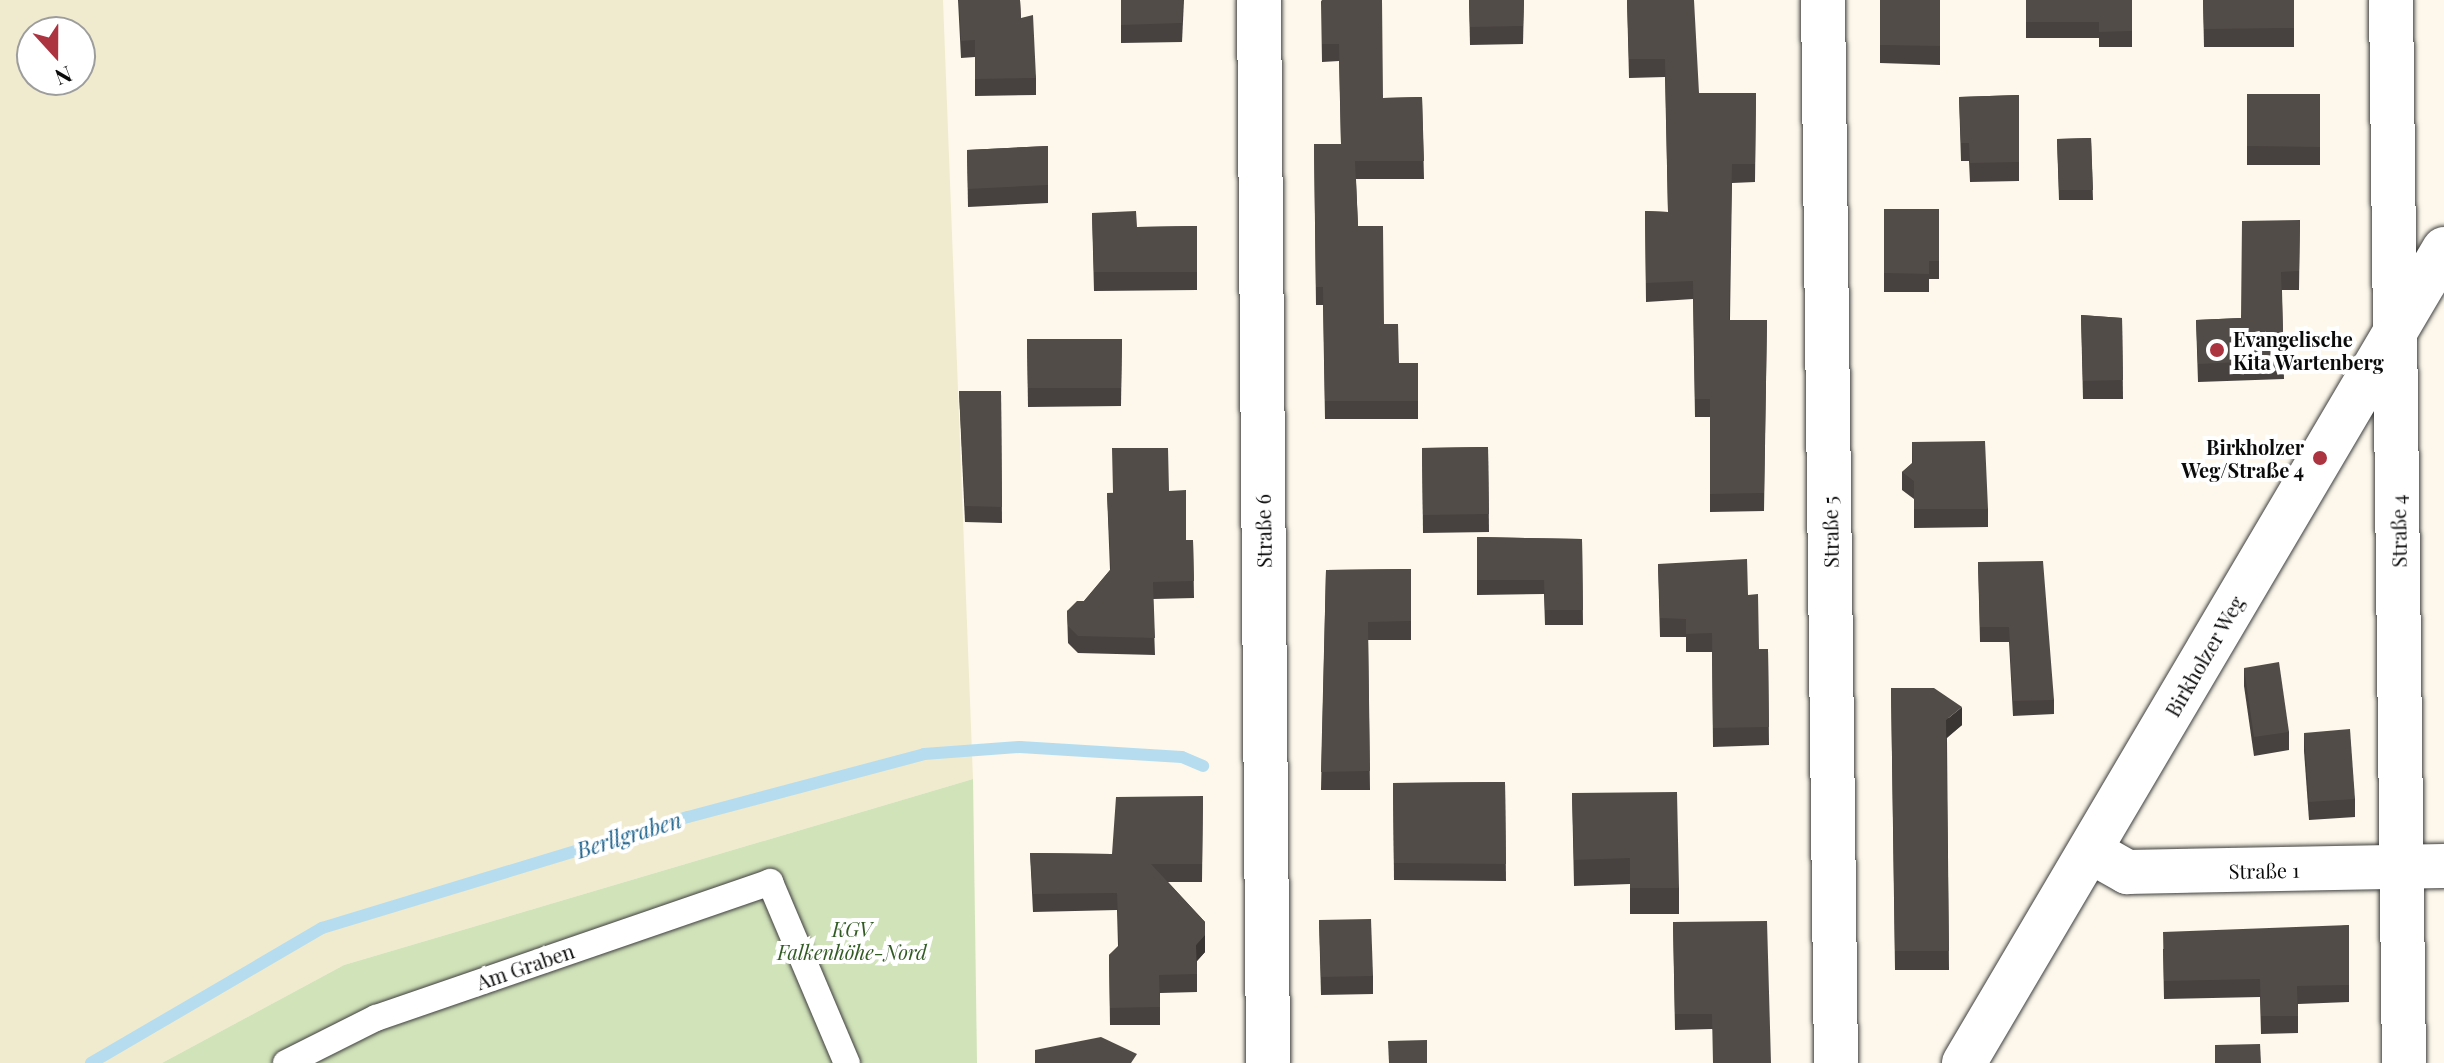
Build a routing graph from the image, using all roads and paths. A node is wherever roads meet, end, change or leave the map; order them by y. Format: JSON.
{"nodes":[{"id":1,"x":1259,"y":0,"type":"edge"},
{"id":2,"x":1823,"y":0,"type":"edge"},
{"id":3,"x":2391,"y":0,"type":"edge"},
{"id":4,"x":2444,"y":249,"type":"edge"},
{"id":5,"x":2395,"y":334,"type":"junction"},
{"id":6,"x":2090,"y":851,"type":"junction"},
{"id":7,"x":2423,"y":867,"type":"edge"},
{"id":8,"x":286,"y":1063,"type":"edge"},
{"id":9,"x":847,"y":1063,"type":"edge"},
{"id":10,"x":1268,"y":1063,"type":"edge"},
{"id":11,"x":1836,"y":1063,"type":"edge"},
{"id":12,"x":1964,"y":1063,"type":"edge"},
{"id":13,"x":2404,"y":1063,"type":"edge"}],
"edges":[{"from":1,"to":10,"type":"street","name":"Straße 6"},
{"from":2,"to":11,"type":"street","name":"Straße 5"},
{"from":3,"to":5,"type":"street","name":"Straße 4"},
{"from":4,"to":5,"type":"street","name":"Birkholzer Weg"},
{"from":5,"to":6,"type":"street","name":"Birkholzer Weg"},
{"from":5,"to":7,"type":"street","name":"Straße 4"},
{"from":6,"to":7,"type":"street","name":"Straße 1"},
{"from":6,"to":12,"type":"street","name":"Birkholzer Weg"},
{"from":7,"to":13,"type":"street","name":"Straße 4"},
{"from":8,"to":9,"type":"lane","name":"Am Graben"}]}
